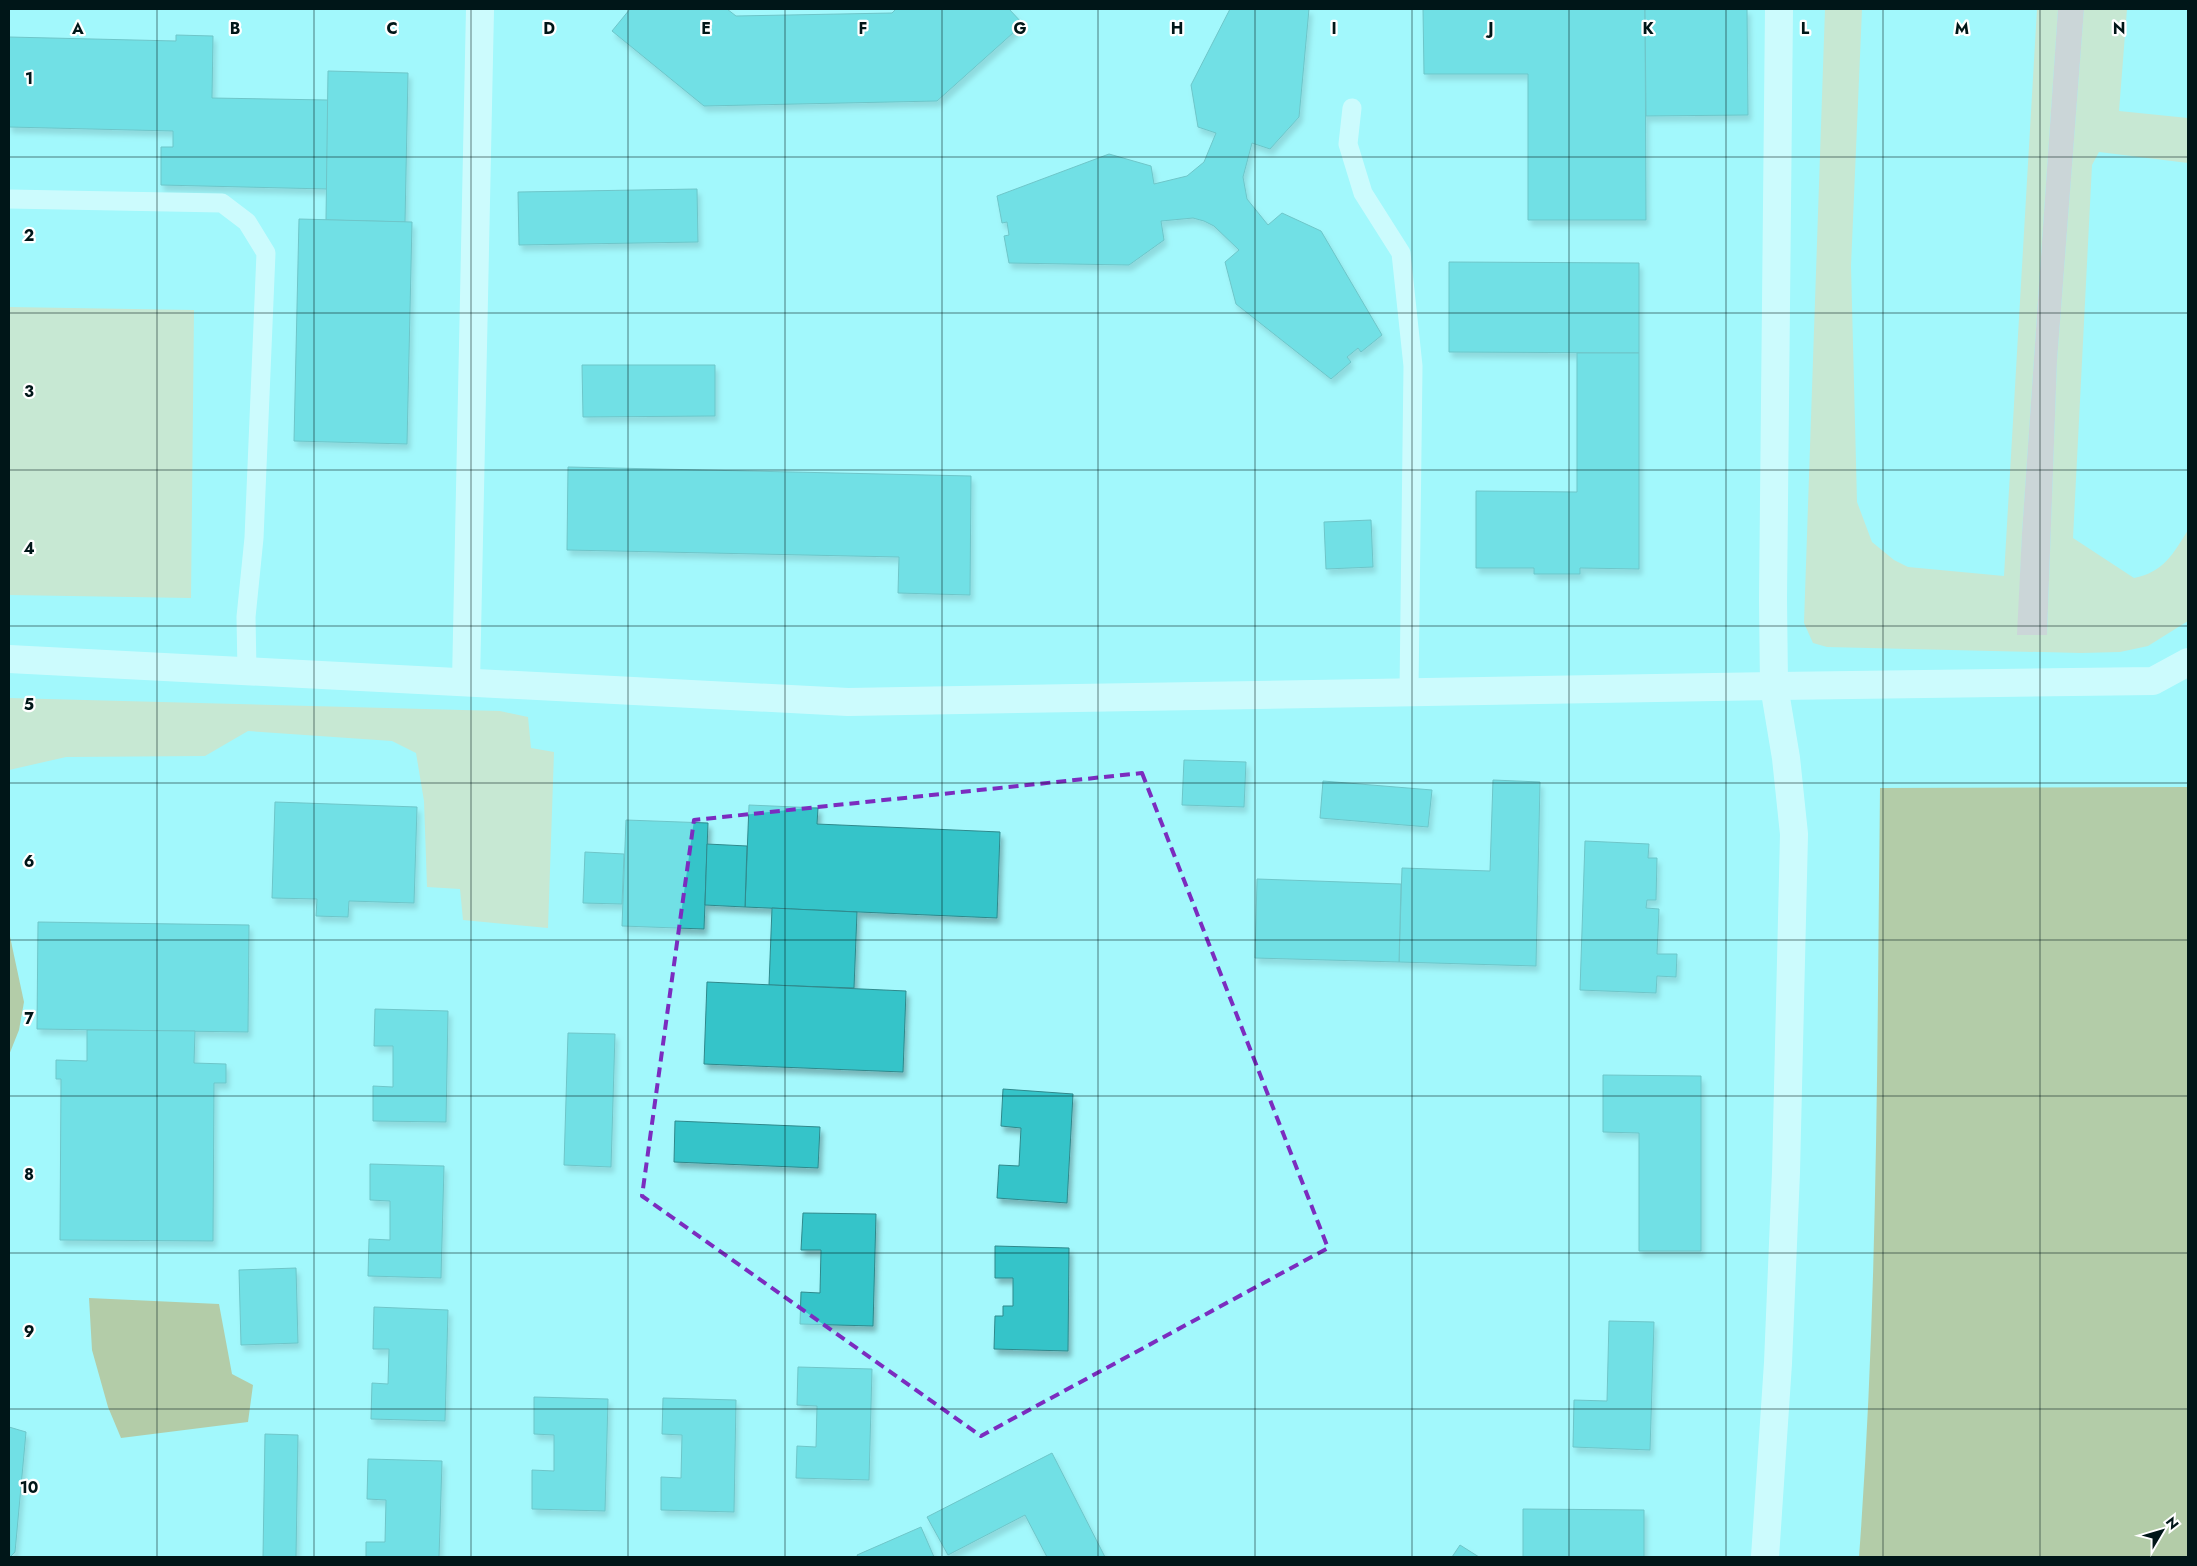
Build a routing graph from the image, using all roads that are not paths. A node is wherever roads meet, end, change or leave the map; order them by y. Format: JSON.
{"nodes":[{"id":1,"x":480,"y":9,"type":"edge"},
{"id":2,"x":1779,"y":9,"type":"edge"},
{"id":3,"x":1352,"y":108,"type":"dead end"},
{"id":4,"x":9,"y":199,"type":"edge"},
{"id":5,"x":9,"y":659,"type":"edge"},
{"id":6,"x":2188,"y":662,"type":"edge"},
{"id":7,"x":247,"y":671,"type":"junction"},
{"id":8,"x":466,"y":682,"type":"junction"},
{"id":9,"x":1774,"y":686,"type":"junction"},
{"id":10,"x":1409,"y":692,"type":"junction"},
{"id":11,"x":1765,"y":1557,"type":"edge"}],
"edges":[{"from":1,"to":8,"type":"street"},
{"from":2,"to":9,"type":"street"},
{"from":3,"to":10,"type":"lane"},
{"from":4,"to":7,"type":"lane"},
{"from":5,"to":7,"type":"street"},
{"from":6,"to":9,"type":"street"},
{"from":7,"to":8,"type":"street"},
{"from":8,"to":10,"type":"street"},
{"from":9,"to":10,"type":"street"},
{"from":9,"to":11,"type":"street"}]}
